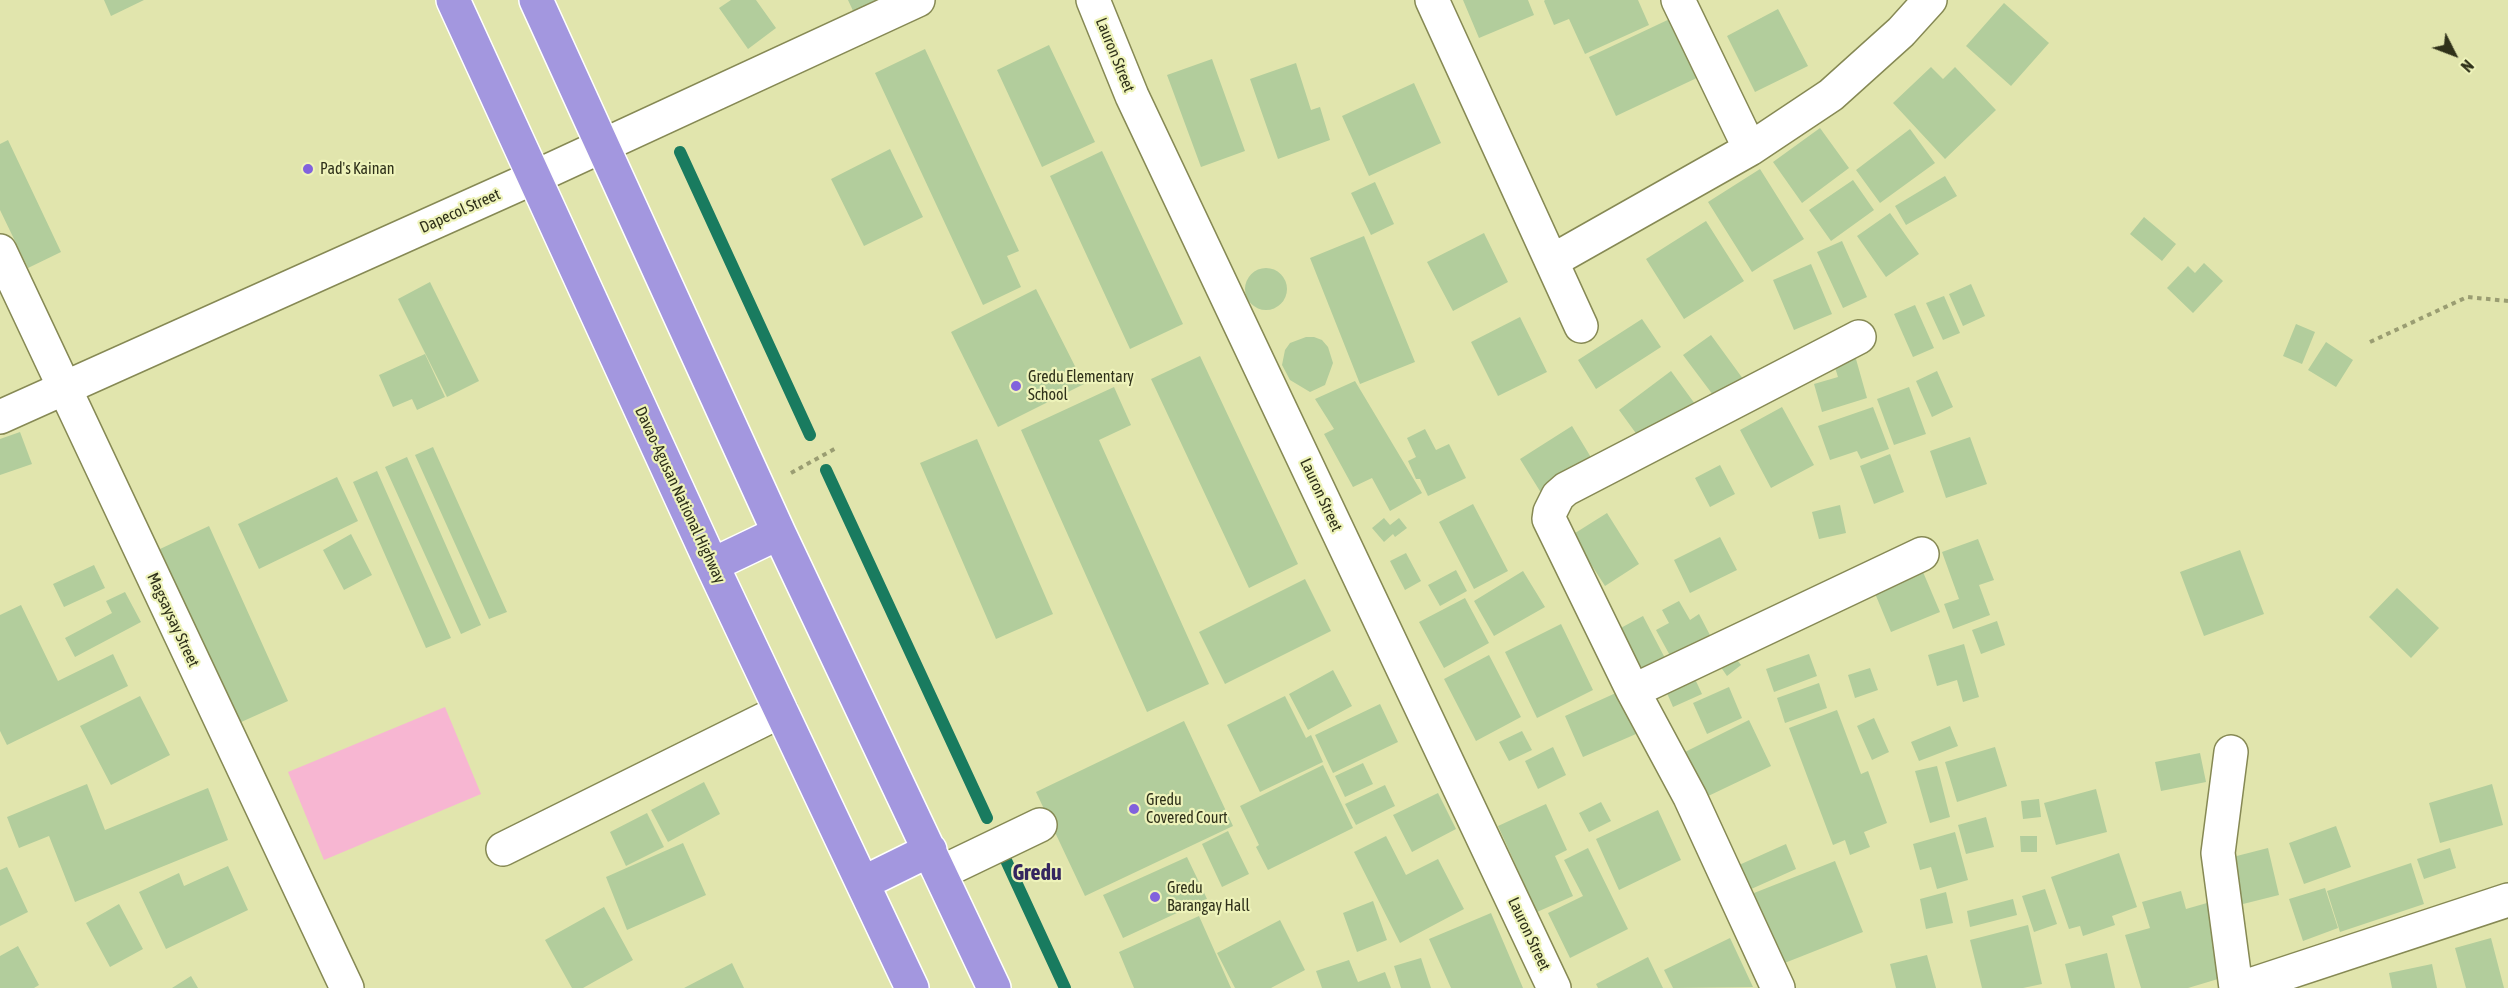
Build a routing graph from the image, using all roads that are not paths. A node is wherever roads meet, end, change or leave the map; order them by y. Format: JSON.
{"nodes":[{"id":1,"x":453,"y":0,"type":"edge"},
{"id":2,"x":536,"y":0,"type":"edge"},
{"id":3,"x":918,"y":0,"type":"edge"},
{"id":4,"x":1093,"y":0,"type":"edge"},
{"id":5,"x":1432,"y":0,"type":"edge"},
{"id":6,"x":1678,"y":0,"type":"edge"},
{"id":7,"x":1930,"y":0,"type":"edge"},
{"id":8,"x":603,"y":146,"type":"junction"},
{"id":9,"x":1750,"y":149,"type":"junction"},
{"id":10,"x":535,"y":177,"type":"junction"},
{"id":11,"x":0,"y":251,"type":"edge"},
{"id":12,"x":1552,"y":261,"type":"junction"},
{"id":13,"x":1581,"y":326,"type":"dead end"},
{"id":14,"x":1858,"y":337,"type":"dead end"},
{"id":15,"x":63,"y":389,"type":"junction"},
{"id":16,"x":0,"y":417,"type":"edge"},
{"id":17,"x":779,"y":533,"type":"junction"},
{"id":18,"x":1922,"y":554,"type":"dead end"},
{"id":19,"x":712,"y":565,"type":"junction"},
{"id":20,"x":1633,"y":691,"type":"junction"},
{"id":21,"x":781,"y":711,"type":"junction"},
{"id":22,"x":2231,"y":752,"type":"dead end"},
{"id":23,"x":1040,"y":825,"type":"dead end"},
{"id":24,"x":503,"y":849,"type":"dead end"},
{"id":25,"x":935,"y":861,"type":"junction"},
{"id":26,"x":863,"y":883,"type":"junction"},
{"id":27,"x":2508,"y":900,"type":"edge"},
{"id":28,"x":347,"y":988,"type":"edge"},
{"id":29,"x":912,"y":988,"type":"edge"},
{"id":30,"x":994,"y":988,"type":"edge"},
{"id":31,"x":1554,"y":988,"type":"edge"},
{"id":32,"x":1778,"y":988,"type":"edge"},
{"id":33,"x":2236,"y":988,"type":"edge"},
{"id":34,"x":2241,"y":988,"type":"edge"}],
"edges":[{"from":1,"to":10,"type":"highway","name":"Davao-Agusan National Highway"},
{"from":2,"to":8,"type":"highway"},
{"from":3,"to":8,"type":"street","name":"Dapecol Street"},
{"from":4,"to":31,"type":"street","name":"Lauron Street"},
{"from":5,"to":12,"type":"street"},
{"from":6,"to":9,"type":"street"},
{"from":7,"to":9,"type":"street"},
{"from":8,"to":10,"type":"street","name":"Dapecol Street"},
{"from":8,"to":17,"type":"highway"},
{"from":9,"to":12,"type":"street"},
{"from":10,"to":15,"type":"street","name":"Dapecol Street"},
{"from":10,"to":19,"type":"highway","name":"Davao-Agusan National Highway"},
{"from":11,"to":15,"type":"street","name":"Magsaysay Street"},
{"from":12,"to":13,"type":"street"},
{"from":14,"to":20,"type":"street"},
{"from":15,"to":16,"type":"street","name":"Dapecol Street"},
{"from":15,"to":28,"type":"street","name":"Magsaysay Street"},
{"from":17,"to":19,"type":"highway"},
{"from":17,"to":25,"type":"highway"},
{"from":18,"to":20,"type":"street"},
{"from":19,"to":21,"type":"highway","name":"Davao-Agusan National Highway"},
{"from":20,"to":32,"type":"street"},
{"from":21,"to":24,"type":"street"},
{"from":21,"to":26,"type":"highway","name":"Davao-Agusan National Highway"},
{"from":22,"to":33,"type":"street"},
{"from":23,"to":25,"type":"street"},
{"from":25,"to":26,"type":"highway"},
{"from":25,"to":30,"type":"highway"},
{"from":26,"to":29,"type":"highway","name":"Davao-Agusan National Highway"},
{"from":27,"to":34,"type":"street"}]}
